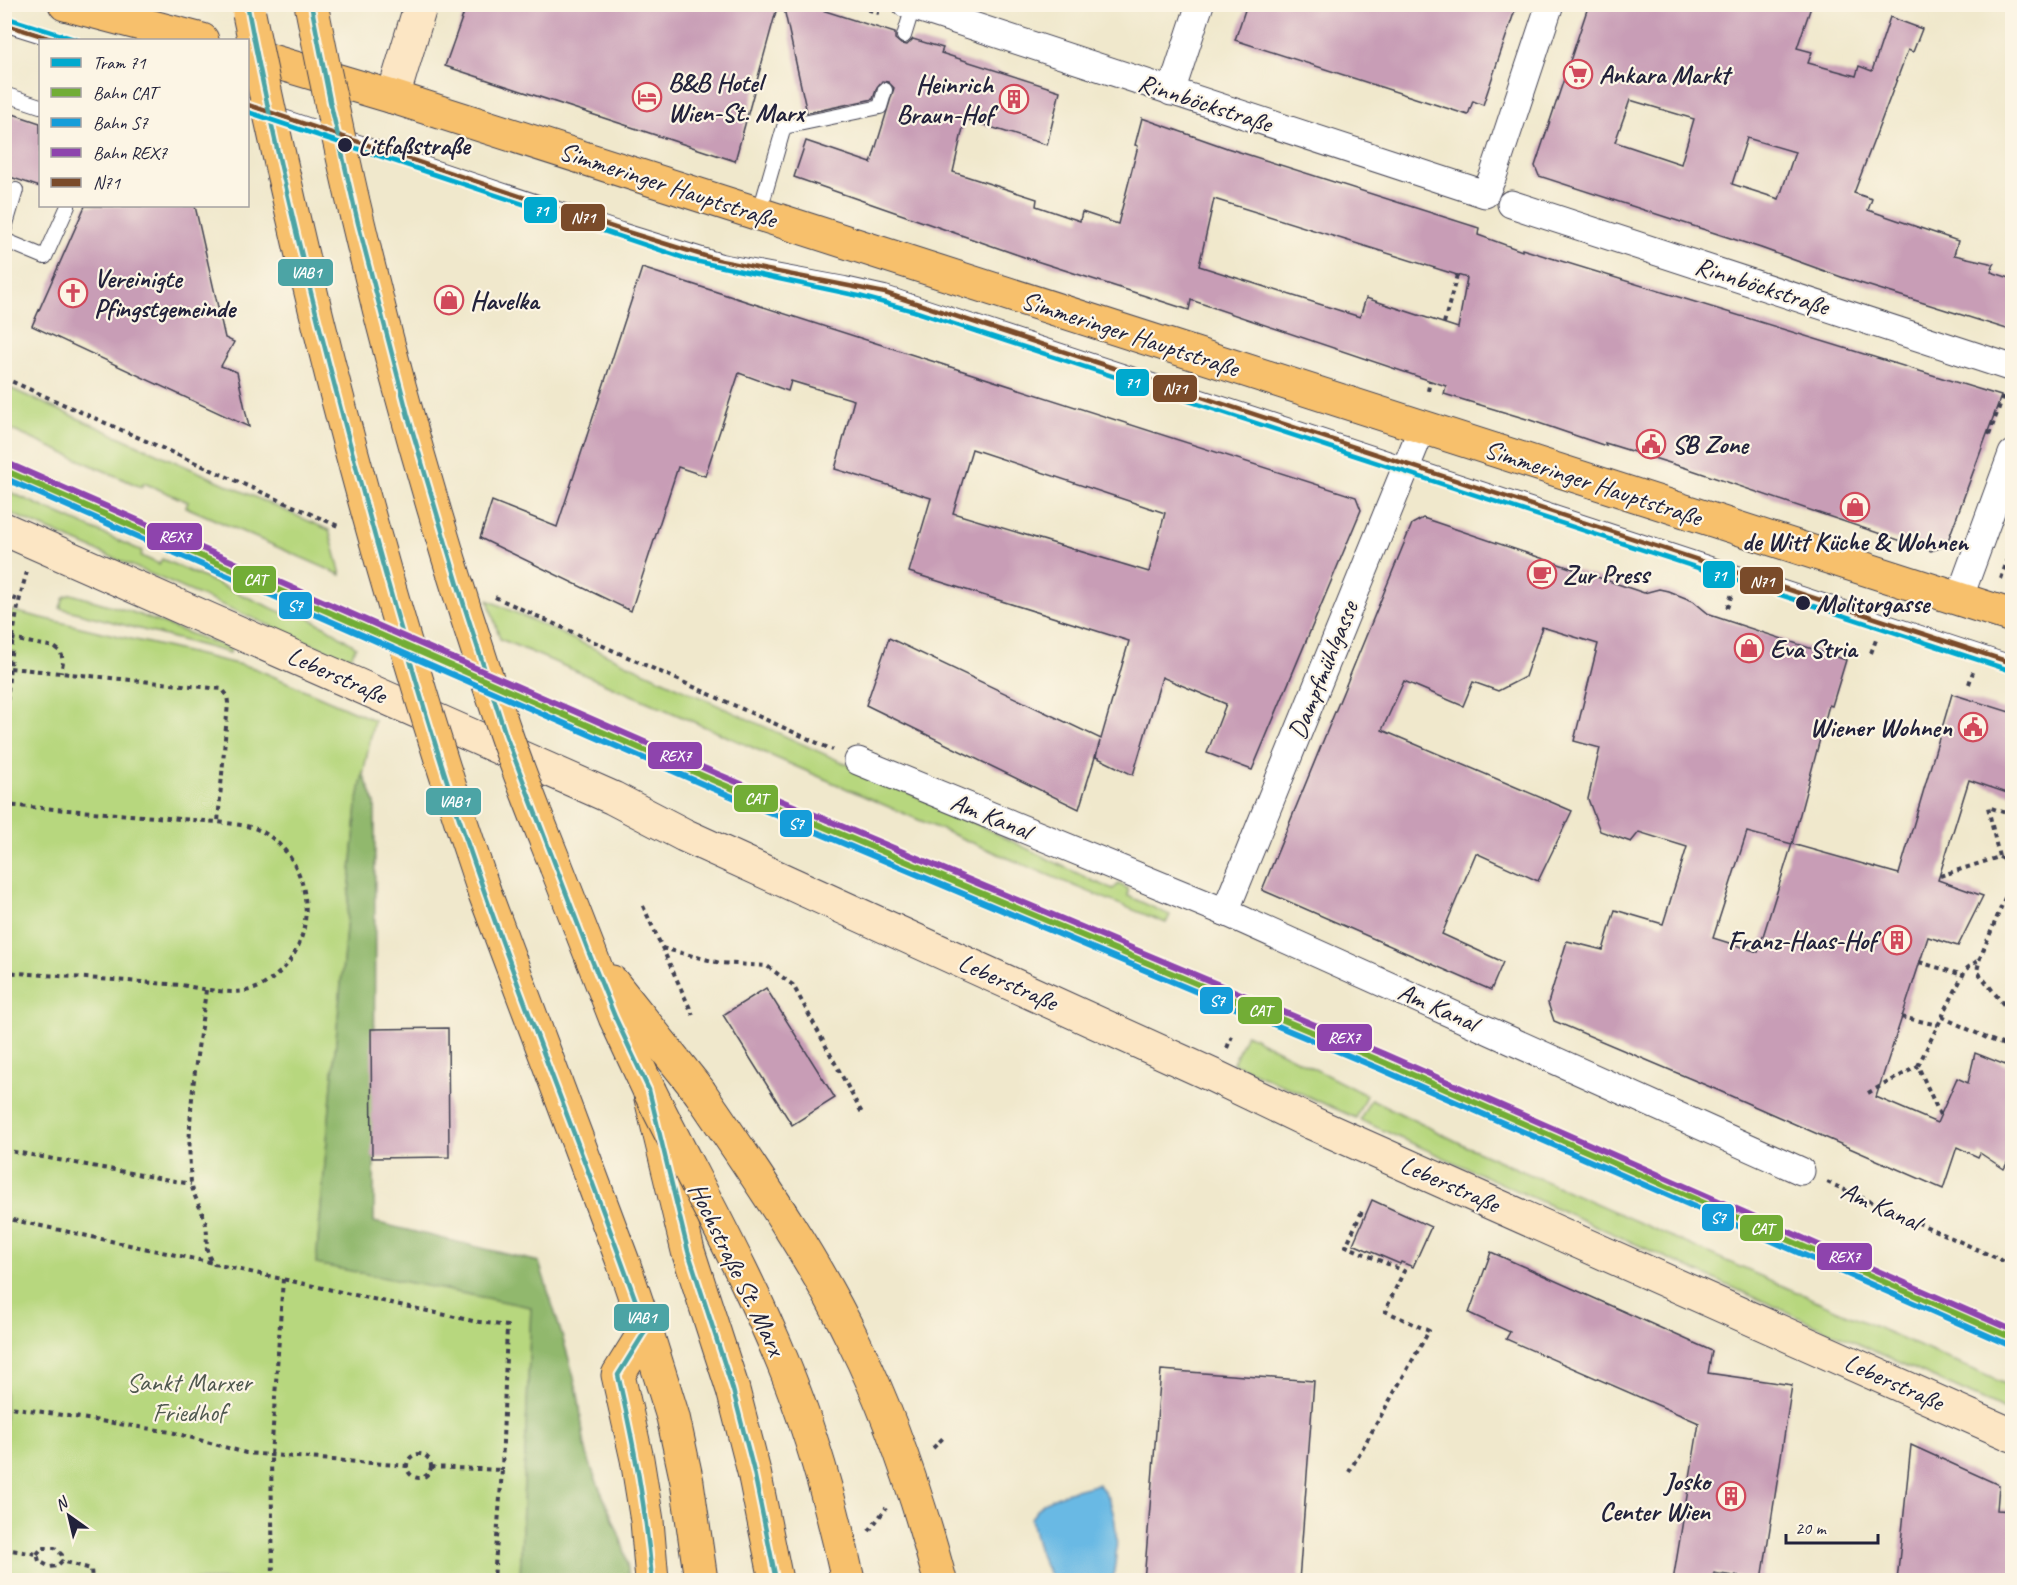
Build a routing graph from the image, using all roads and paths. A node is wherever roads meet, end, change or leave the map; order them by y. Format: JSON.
{"nodes":[{"id":1,"x":65,"y":4,"type":"edge"},
{"id":2,"x":115,"y":4,"type":"edge"},
{"id":3,"x":247,"y":4,"type":"edge"},
{"id":4,"x":311,"y":4,"type":"edge"},
{"id":5,"x":421,"y":4,"type":"edge"},
{"id":6,"x":1200,"y":4,"type":"edge"},
{"id":7,"x":1550,"y":4,"type":"edge"},
{"id":8,"x":909,"y":6,"type":"edge"},
{"id":9,"x":4,"y":24,"type":"edge"},
{"id":10,"x":904,"y":36,"type":"dead end"},
{"id":11,"x":52,"y":39,"type":"edge"},
{"id":12,"x":198,"y":39,"type":"edge"},
{"id":13,"x":204,"y":39,"type":"edge"},
{"id":14,"x":249,"y":54,"type":"edge"},
{"id":15,"x":885,"y":90,"type":"dead end"},
{"id":16,"x":1171,"y":92,"type":"junction"},
{"id":17,"x":4,"y":94,"type":"edge"},
{"id":18,"x":393,"y":97,"type":"junction"},
{"id":19,"x":249,"y":105,"type":"edge"},
{"id":20,"x":39,"y":106,"type":"edge"},
{"id":21,"x":1489,"y":185,"type":"junction"},
{"id":22,"x":16,"y":190,"type":"dead end"},
{"id":23,"x":1511,"y":204,"type":"joint"},
{"id":24,"x":68,"y":207,"type":"edge"},
{"id":25,"x":759,"y":214,"type":"junction"},
{"id":26,"x":4,"y":231,"type":"edge"},
{"id":27,"x":4,"y":240,"type":"edge"},
{"id":28,"x":1457,"y":275,"type":"dead end"},
{"id":29,"x":1444,"y":323,"type":"dead end"},
{"id":30,"x":2013,"y":368,"type":"edge"},
{"id":31,"x":1430,"y":381,"type":"dead end"},
{"id":32,"x":1428,"y":391,"type":"dead end"},
{"id":33,"x":1422,"y":428,"type":"junction"},
{"id":34,"x":2013,"y":454,"type":"edge"},
{"id":35,"x":1407,"y":464,"type":"junction"},
{"id":36,"x":4,"y":529,"type":"edge"},
{"id":37,"x":37,"y":543,"type":"junction"},
{"id":38,"x":2013,"y":546,"type":"edge"},
{"id":39,"x":2001,"y":579,"type":"dead end"},
{"id":40,"x":4,"y":595,"type":"edge"},
{"id":41,"x":1959,"y":599,"type":"junction"},
{"id":42,"x":18,"y":600,"type":"junction"},
{"id":43,"x":2013,"y":616,"type":"edge"},
{"id":44,"x":11,"y":639,"type":"junction"},
{"id":45,"x":2013,"y":663,"type":"edge"},
{"id":46,"x":10,"y":668,"type":"junction"},
{"id":47,"x":61,"y":673,"type":"junction"},
{"id":48,"x":7,"y":674,"type":"edge"},
{"id":49,"x":4,"y":754,"type":"edge"},
{"id":50,"x":858,"y":761,"type":"dead end"},
{"id":51,"x":4,"y":805,"type":"edge"},
{"id":52,"x":2013,"y":815,"type":"edge"},
{"id":53,"x":218,"y":822,"type":"junction"},
{"id":54,"x":1999,"y":857,"type":"junction"},
{"id":55,"x":2013,"y":862,"type":"edge"},
{"id":56,"x":1940,"y":876,"type":"dead end"},
{"id":57,"x":2013,"y":881,"type":"edge"},
{"id":58,"x":643,"y":906,"type":"dead end"},
{"id":59,"x":1225,"y":912,"type":"junction"},
{"id":60,"x":662,"y":948,"type":"junction"},
{"id":61,"x":589,"y":953,"type":"junction"},
{"id":62,"x":1980,"y":958,"type":"junction"},
{"id":63,"x":1919,"y":962,"type":"dead end"},
{"id":64,"x":4,"y":972,"type":"edge"},
{"id":65,"x":1963,"y":975,"type":"junction"},
{"id":66,"x":206,"y":990,"type":"junction"},
{"id":67,"x":693,"y":1015,"type":"dead end"},
{"id":68,"x":2013,"y":1015,"type":"edge"},
{"id":69,"x":1901,"y":1017,"type":"dead end"},
{"id":70,"x":1942,"y":1017,"type":"junction"},
{"id":71,"x":1938,"y":1025,"type":"junction"},
{"id":72,"x":2013,"y":1048,"type":"edge"},
{"id":73,"x":1918,"y":1066,"type":"junction"},
{"id":74,"x":649,"y":1090,"type":"junction"},
{"id":75,"x":1868,"y":1093,"type":"dead end"},
{"id":76,"x":863,"y":1115,"type":"dead end"},
{"id":77,"x":1940,"y":1115,"type":"dead end"},
{"id":78,"x":4,"y":1150,"type":"edge"},
{"id":79,"x":1801,"y":1170,"type":"joint"},
{"id":80,"x":191,"y":1184,"type":"junction"},
{"id":81,"x":1363,"y":1209,"type":"dead end"},
{"id":82,"x":4,"y":1218,"type":"edge"},
{"id":83,"x":213,"y":1264,"type":"junction"},
{"id":84,"x":2013,"y":1265,"type":"edge"},
{"id":85,"x":283,"y":1279,"type":"junction"},
{"id":86,"x":646,"y":1329,"type":"junction"},
{"id":87,"x":4,"y":1406,"type":"edge"},
{"id":88,"x":2013,"y":1435,"type":"edge"},
{"id":89,"x":271,"y":1456,"type":"junction"},
{"id":90,"x":408,"y":1466,"type":"junction"},
{"id":91,"x":431,"y":1467,"type":"junction"},
{"id":92,"x":502,"y":1470,"type":"junction"},
{"id":93,"x":1349,"y":1472,"type":"dead end"},
{"id":94,"x":4,"y":1549,"type":"edge"},
{"id":95,"x":37,"y":1554,"type":"junction"},
{"id":96,"x":62,"y":1562,"type":"junction"},
{"id":97,"x":92,"y":1581,"type":"edge"},
{"id":98,"x":273,"y":1581,"type":"edge"},
{"id":99,"x":494,"y":1581,"type":"edge"},
{"id":100,"x":652,"y":1581,"type":"edge"},
{"id":101,"x":701,"y":1581,"type":"edge"},
{"id":102,"x":776,"y":1581,"type":"edge"},
{"id":103,"x":848,"y":1581,"type":"edge"},
{"id":104,"x":940,"y":1581,"type":"edge"}],
"edges":[{"from":1,"to":12,"type":"main road"},
{"from":2,"to":13,"type":"main road"},
{"from":3,"to":86,"type":"main road","bridge":true},
{"from":4,"to":61,"type":"main road","name":"Hochstraße St. Marx","bridge":true},
{"from":5,"to":18,"type":"street"},
{"from":6,"to":16,"type":"street"},
{"from":7,"to":21,"type":"street"},
{"from":8,"to":10,"type":"lane"},
{"from":8,"to":16,"type":"street","name":"Rinnböckstraße"},
{"from":9,"to":11,"type":"lane"},
{"from":14,"to":18,"type":"main road","name":"Simmeringer Hauptstraße"},
{"from":15,"to":25,"type":"lane"},
{"from":16,"to":21,"type":"street","name":"Rinnböckstraße"},
{"from":17,"to":20,"type":"lane"},
{"from":18,"to":25,"type":"main road","name":"Simmeringer Hauptstraße"},
{"from":19,"to":35,"type":"lane","name":"Simmeringer Hauptstraße"},
{"from":21,"to":23,"type":"lane"},
{"from":22,"to":26,"type":"lane"},
{"from":23,"to":30,"type":"street","name":"Rinnböckstraße"},
{"from":24,"to":27,"type":"lane"},
{"from":25,"to":33,"type":"main road","name":"Simmeringer Hauptstraße"},
{"from":28,"to":29,"type":"path"},
{"from":31,"to":32,"type":"path"},
{"from":33,"to":35,"type":"street","name":"Dampfmühlgasse"},
{"from":33,"to":41,"type":"main road","name":"Simmeringer Hauptstraße"},
{"from":34,"to":41,"type":"street"},
{"from":35,"to":45,"type":"lane","name":"Simmeringer Hauptstraße"},
{"from":35,"to":59,"type":"street","name":"Dampfmühlgasse"},
{"from":36,"to":37,"type":"street","name":"Leberstraße"},
{"from":37,"to":42,"type":"path"},
{"from":37,"to":88,"type":"street","name":"Leberstraße"},
{"from":38,"to":39,"type":"path"},
{"from":40,"to":42,"type":"path"},
{"from":41,"to":43,"type":"main road","name":"Simmeringer Hauptstraße"},
{"from":42,"to":44,"type":"path"},
{"from":44,"to":46,"type":"path"},
{"from":44,"to":47,"type":"path"},
{"from":46,"to":47,"type":"path"},
{"from":46,"to":48,"type":"path"},
{"from":47,"to":53,"type":"path"},
{"from":48,"to":49,"type":"path"},
{"from":50,"to":59,"type":"street","name":"Am Kanal"},
{"from":51,"to":53,"type":"path"},
{"from":52,"to":54,"type":"path"},
{"from":53,"to":66,"type":"path"},
{"from":54,"to":55,"type":"path"},
{"from":54,"to":56,"type":"path"},
{"from":57,"to":62,"type":"path"},
{"from":58,"to":60,"type":"path"},
{"from":59,"to":79,"type":"street","name":"Am Kanal"},
{"from":60,"to":67,"type":"path"},
{"from":60,"to":76,"type":"path"},
{"from":61,"to":74,"type":"main road","name":"Hochstraße St. Marx"},
{"from":61,"to":104,"type":"main road","bridge":true},
{"from":62,"to":65,"type":"path"},
{"from":62,"to":68,"type":"path"},
{"from":63,"to":65,"type":"path"},
{"from":64,"to":66,"type":"path"},
{"from":65,"to":70,"type":"path"},
{"from":66,"to":80,"type":"path"},
{"from":69,"to":71,"type":"path"},
{"from":70,"to":71,"type":"path"},
{"from":70,"to":72,"type":"path"},
{"from":71,"to":73,"type":"path"},
{"from":73,"to":75,"type":"path"},
{"from":73,"to":77,"type":"path"},
{"from":74,"to":102,"type":"main road","bridge":true},
{"from":74,"to":103,"type":"main road","name":"Hochstraße St. Marx","bridge":true},
{"from":78,"to":80,"type":"path"},
{"from":79,"to":84,"type":"path","name":"Am Kanal"},
{"from":80,"to":83,"type":"path"},
{"from":81,"to":93,"type":"path"},
{"from":82,"to":83,"type":"path"},
{"from":83,"to":85,"type":"path"},
{"from":85,"to":89,"type":"path"},
{"from":85,"to":92,"type":"path"},
{"from":86,"to":100,"type":"main road"},
{"from":86,"to":101,"type":"main road"},
{"from":87,"to":89,"type":"path"},
{"from":89,"to":90,"type":"path"},
{"from":89,"to":98,"type":"path"},
{"from":90,"to":91,"type":"path"},
{"from":90,"to":91,"type":"path"},
{"from":91,"to":92,"type":"path"},
{"from":92,"to":99,"type":"path"},
{"from":94,"to":95,"type":"path"},
{"from":95,"to":96,"type":"path"},
{"from":95,"to":96,"type":"path"},
{"from":96,"to":97,"type":"path"}]}
